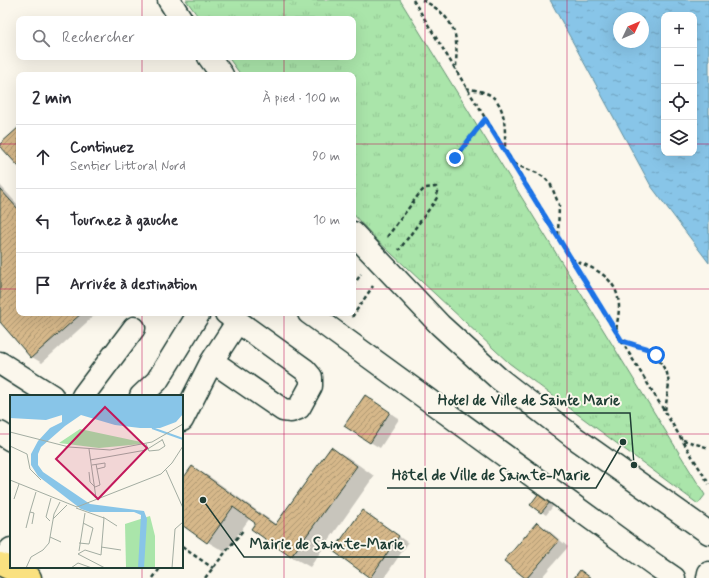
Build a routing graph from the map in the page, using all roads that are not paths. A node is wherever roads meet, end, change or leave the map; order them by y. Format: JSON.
{"nodes":[{"id":1,"x":169,"y":0,"type":"edge"},
{"id":2,"x":179,"y":16,"type":"edge"},
{"id":3,"x":211,"y":60,"type":"edge"},
{"id":4,"x":220,"y":72,"type":"edge"},
{"id":5,"x":356,"y":236,"type":"edge"},
{"id":6,"x":197,"y":316,"type":"edge"},
{"id":7,"x":313,"y":316,"type":"edge"},
{"id":8,"x":232,"y":317,"type":"edge"},
{"id":9,"x":134,"y":328,"type":"dead end"},
{"id":10,"x":212,"y":361,"type":"junction"},
{"id":11,"x":0,"y":363,"type":"edge"},
{"id":12,"x":50,"y":395,"type":"edge"},
{"id":13,"x":84,"y":395,"type":"edge"},
{"id":14,"x":142,"y":395,"type":"edge"},
{"id":15,"x":183,"y":418,"type":"edge"},
{"id":16,"x":0,"y":433,"type":"edge"},
{"id":17,"x":10,"y":439,"type":"edge"},
{"id":18,"x":709,"y":533,"type":"edge"},
{"id":19,"x":10,"y":550,"type":"edge"},
{"id":20,"x":0,"y":564,"type":"edge"},
{"id":21,"x":709,"y":573,"type":"edge"},
{"id":22,"x":30,"y":578,"type":"edge"},
{"id":23,"x":674,"y":578,"type":"edge"},
{"id":24,"x":708,"y":578,"type":"edge"}],
"edges":[{"from":1,"to":2,"type":"street"},
{"from":3,"to":4,"type":"street"},
{"from":5,"to":18,"type":"street"},
{"from":6,"to":14,"type":"street"},
{"from":7,"to":23,"type":"street"},
{"from":8,"to":10,"type":"street"},
{"from":8,"to":10,"type":"street"},
{"from":9,"to":13,"type":"street"},
{"from":10,"to":15,"type":"street"},
{"from":11,"to":12,"type":"street"},
{"from":16,"to":17,"type":"street"},
{"from":19,"to":20,"type":"street"},
{"from":20,"to":22,"type":"main road"},
{"from":21,"to":24,"type":"street"}]}
